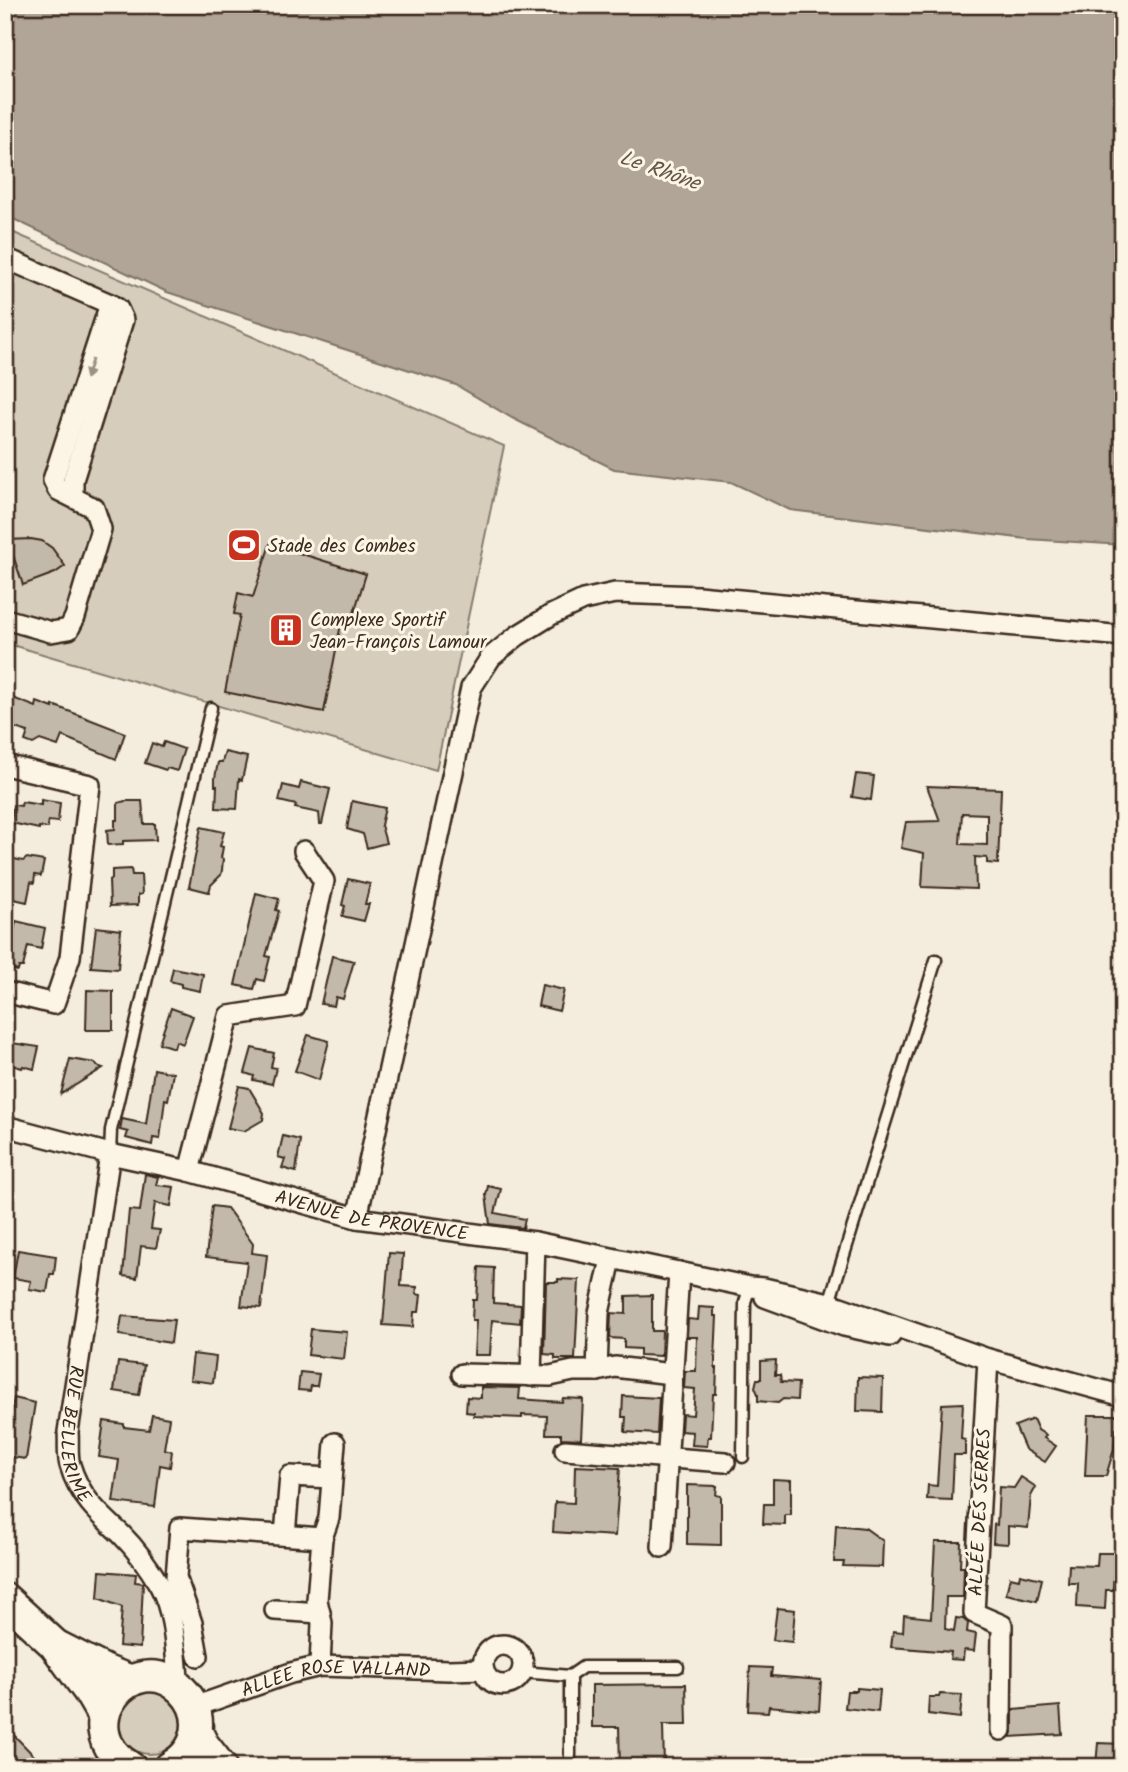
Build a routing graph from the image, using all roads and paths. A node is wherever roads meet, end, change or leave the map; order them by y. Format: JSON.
{"nodes":[{"id":1,"x":5,"y":258,"type":"edge"},
{"id":2,"x":5,"y":619,"type":"edge"},
{"id":3,"x":1123,"y":636,"type":"edge"},
{"id":4,"x":1123,"y":659,"type":"edge"},
{"id":5,"x":211,"y":708,"type":"dead end"},
{"id":6,"x":5,"y":765,"type":"edge"},
{"id":7,"x":304,"y":851,"type":"dead end"},
{"id":8,"x":936,"y":960,"type":"dead end"},
{"id":9,"x":5,"y":992,"type":"edge"},
{"id":10,"x":5,"y":1126,"type":"edge"},
{"id":11,"x":110,"y":1154,"type":"junction"},
{"id":12,"x":189,"y":1171,"type":"junction"},
{"id":13,"x":357,"y":1219,"type":"junction"},
{"id":14,"x":536,"y":1242,"type":"junction"},
{"id":15,"x":611,"y":1259,"type":"junction"},
{"id":16,"x":679,"y":1272,"type":"junction"},
{"id":17,"x":746,"y":1286,"type":"junction"},
{"id":18,"x":829,"y":1303,"type":"junction"},
{"id":19,"x":946,"y":1344,"type":"junction"},
{"id":20,"x":988,"y":1359,"type":"junction"},
{"id":21,"x":597,"y":1371,"type":"junction"},
{"id":22,"x":462,"y":1374,"type":"dead end"},
{"id":23,"x":671,"y":1374,"type":"junction"},
{"id":24,"x":531,"y":1376,"type":"junction"},
{"id":25,"x":1123,"y":1396,"type":"edge"},
{"id":26,"x":335,"y":1443,"type":"dead end"},
{"id":27,"x":565,"y":1450,"type":"dead end"},
{"id":28,"x":666,"y":1458,"type":"junction"},
{"id":29,"x":734,"y":1460,"type":"joint"},
{"id":30,"x":332,"y":1478,"type":"junction"},
{"id":31,"x":285,"y":1535,"type":"junction"},
{"id":32,"x":322,"y":1538,"type":"junction"},
{"id":33,"x":662,"y":1547,"type":"dead end"},
{"id":34,"x":5,"y":1599,"type":"edge"},
{"id":35,"x":275,"y":1610,"type":"dead end"},
{"id":36,"x":320,"y":1613,"type":"junction"},
{"id":37,"x":174,"y":1643,"type":"junction"},
{"id":38,"x":54,"y":1644,"type":"junction"},
{"id":39,"x":198,"y":1656,"type":"dead end"},
{"id":40,"x":320,"y":1666,"type":"junction"},
{"id":41,"x":678,"y":1667,"type":"dead end"},
{"id":42,"x":483,"y":1668,"type":"junction"},
{"id":43,"x":522,"y":1672,"type":"junction"},
{"id":44,"x":570,"y":1676,"type":"junction"},
{"id":45,"x":141,"y":1679,"type":"junction"},
{"id":46,"x":190,"y":1708,"type":"junction"},
{"id":47,"x":103,"y":1716,"type":"junction"},
{"id":48,"x":1001,"y":1730,"type":"dead end"},
{"id":49,"x":123,"y":1765,"type":"edge"},
{"id":50,"x":170,"y":1767,"type":"edge"},
{"id":51,"x":221,"y":1767,"type":"edge"},
{"id":52,"x":570,"y":1767,"type":"edge"}],
"edges":[{"from":1,"to":2,"type":"street"},
{"from":3,"to":4,"type":"lane"},
{"from":3,"to":13,"type":"street"},
{"from":5,"to":11,"type":"lane"},
{"from":6,"to":9,"type":"street"},
{"from":7,"to":12,"type":"street"},
{"from":8,"to":18,"type":"lane"},
{"from":10,"to":11,"type":"street","name":"AVENUE DE PROVENCE"},
{"from":11,"to":12,"type":"street","name":"AVENUE DE PROVENCE"},
{"from":11,"to":37,"type":"street","name":"RUE BELLERIME"},
{"from":12,"to":13,"type":"street","name":"AVENUE DE PROVENCE"},
{"from":13,"to":14,"type":"street","name":"AVENUE DE PROVENCE"},
{"from":14,"to":15,"type":"street","name":"AVENUE DE PROVENCE"},
{"from":14,"to":24,"type":"street"},
{"from":15,"to":16,"type":"street","name":"AVENUE DE PROVENCE"},
{"from":15,"to":21,"type":"street"},
{"from":16,"to":17,"type":"street","name":"AVENUE DE PROVENCE"},
{"from":16,"to":23,"type":"street"},
{"from":17,"to":18,"type":"street"},
{"from":17,"to":19,"type":"street"},
{"from":17,"to":29,"type":"lane"},
{"from":18,"to":19,"type":"street"},
{"from":19,"to":20,"type":"street"},
{"from":20,"to":25,"type":"street"},
{"from":20,"to":48,"type":"street","name":"ALLÉE DES SERRES"},
{"from":21,"to":23,"type":"street"},
{"from":21,"to":24,"type":"street"},
{"from":22,"to":24,"type":"street"},
{"from":23,"to":28,"type":"street"},
{"from":26,"to":30,"type":"street"},
{"from":27,"to":28,"type":"street"},
{"from":28,"to":29,"type":"street"},
{"from":28,"to":33,"type":"street"},
{"from":30,"to":31,"type":"street"},
{"from":30,"to":32,"type":"street"},
{"from":31,"to":32,"type":"street"},
{"from":31,"to":39,"type":"street"},
{"from":32,"to":36,"type":"street"},
{"from":34,"to":38,"type":"main road"},
{"from":35,"to":36,"type":"street"},
{"from":36,"to":40,"type":"street"},
{"from":37,"to":45,"type":"street"},
{"from":37,"to":46,"type":"street","name":"RUE BELLERIME"},
{"from":38,"to":45,"type":"main road"},
{"from":38,"to":47,"type":"main road"},
{"from":40,"to":42,"type":"street","name":"ALLÉE ROSE VALLAND"},
{"from":40,"to":46,"type":"street","name":"ALLÉE ROSE VALLAND"},
{"from":41,"to":44,"type":"lane"},
{"from":42,"to":43,"type":"street"},
{"from":42,"to":43,"type":"street"},
{"from":43,"to":44,"type":"lane"},
{"from":44,"to":52,"type":"lane"},
{"from":45,"to":46,"type":"main road"},
{"from":45,"to":47,"type":"main road"},
{"from":46,"to":50,"type":"main road"},
{"from":46,"to":51,"type":"main road"},
{"from":47,"to":49,"type":"main road"}]}
